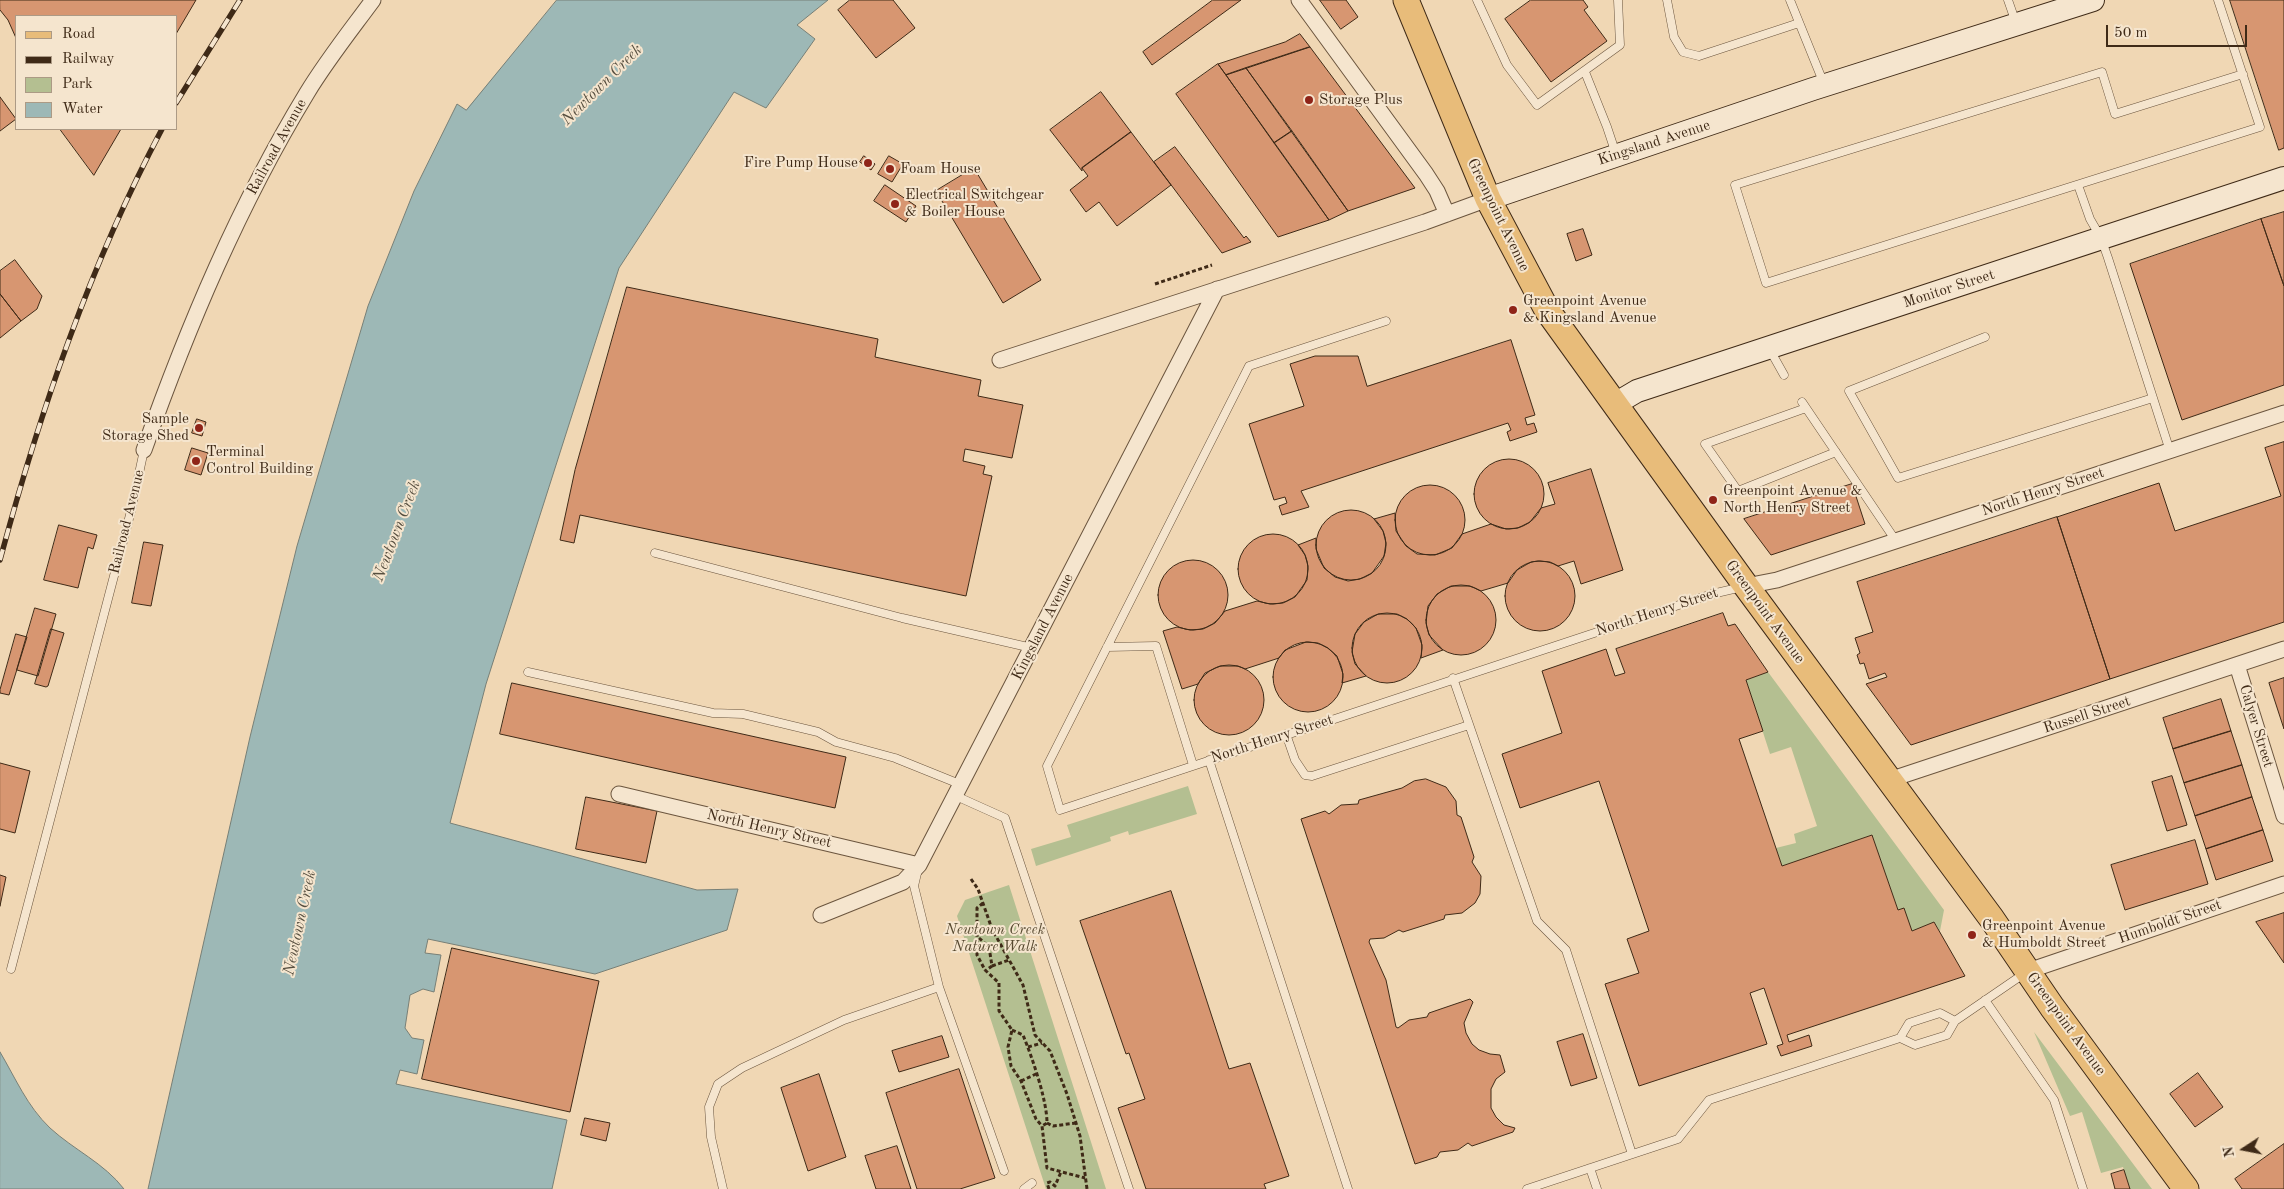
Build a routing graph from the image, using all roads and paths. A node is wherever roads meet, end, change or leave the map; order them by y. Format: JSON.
{"nodes":[{"id":1,"x":373,"y":0,"type":"edge"},
{"id":2,"x":1299,"y":0,"type":"edge"},
{"id":3,"x":1477,"y":0,"type":"edge"},
{"id":4,"x":1618,"y":0,"type":"edge"},
{"id":5,"x":1667,"y":0,"type":"edge"},
{"id":6,"x":1790,"y":0,"type":"edge"},
{"id":7,"x":2008,"y":0,"type":"edge"},
{"id":8,"x":2093,"y":0,"type":"edge"},
{"id":9,"x":2218,"y":0,"type":"edge"},
{"id":10,"x":1410,"y":10,"type":"edge"},
{"id":11,"x":1799,"y":23,"type":"junction"},
{"id":12,"x":2016,"y":25,"type":"junction"},
{"id":13,"x":1585,"y":72,"type":"junction"},
{"id":14,"x":2243,"y":74,"type":"junction"},
{"id":15,"x":1825,"y":86,"type":"junction"},
{"id":16,"x":1616,"y":155,"type":"junction"},
{"id":17,"x":2284,"y":178,"type":"edge"},
{"id":18,"x":2078,"y":185,"type":"junction"},
{"id":19,"x":1488,"y":199,"type":"junction"},
{"id":20,"x":1447,"y":214,"type":"junction"},
{"id":21,"x":2101,"y":238,"type":"junction"},
{"id":22,"x":1212,"y":265,"type":"dead end"},
{"id":23,"x":1155,"y":284,"type":"dead end"},
{"id":24,"x":1217,"y":290,"type":"junction"},
{"id":25,"x":1386,"y":321,"type":"dead end"},
{"id":26,"x":1985,"y":337,"type":"dead end"},
{"id":27,"x":1769,"y":348,"type":"junction"},
{"id":28,"x":1000,"y":360,"type":"dead end"},
{"id":29,"x":1784,"y":375,"type":"dead end"},
{"id":30,"x":2153,"y":398,"type":"junction"},
{"id":31,"x":1616,"y":404,"type":"junction"},
{"id":32,"x":2284,"y":413,"type":"edge"},
{"id":33,"x":144,"y":450,"type":"joint"},
{"id":34,"x":2170,"y":450,"type":"junction"},
{"id":35,"x":1836,"y":452,"type":"junction"},
{"id":36,"x":1896,"y":542,"type":"junction"},
{"id":37,"x":655,"y":553,"type":"dead end"},
{"id":38,"x":1746,"y":586,"type":"junction"},
{"id":39,"x":1107,"y":647,"type":"junction"},
{"id":40,"x":1032,"y":648,"type":"junction"},
{"id":41,"x":2284,"y":649,"type":"edge"},
{"id":42,"x":2237,"y":665,"type":"junction"},
{"id":43,"x":528,"y":672,"type":"dead end"},
{"id":44,"x":1453,"y":678,"type":"junction"},
{"id":45,"x":1469,"y":725,"type":"junction"},
{"id":46,"x":1286,"y":734,"type":"junction"},
{"id":47,"x":1209,"y":760,"type":"junction"},
{"id":48,"x":1193,"y":765,"type":"junction"},
{"id":49,"x":1889,"y":780,"type":"junction"},
{"id":50,"x":959,"y":790,"type":"junction"},
{"id":51,"x":620,"y":794,"type":"dead end"},
{"id":52,"x":2284,"y":816,"type":"edge"},
{"id":53,"x":919,"y":865,"type":"junction"},
{"id":54,"x":971,"y":879,"type":"dead end"},
{"id":55,"x":2284,"y":884,"type":"edge"},
{"id":56,"x":983,"y":903,"type":"junction"},
{"id":57,"x":821,"y":915,"type":"dead end"},
{"id":58,"x":978,"y":938,"type":"junction"},
{"id":59,"x":1010,"y":960,"type":"junction"},
{"id":60,"x":992,"y":966,"type":"junction"},
{"id":61,"x":11,"y":969,"type":"dead end"},
{"id":62,"x":985,"y":971,"type":"junction"},
{"id":63,"x":2028,"y":971,"type":"junction"},
{"id":64,"x":938,"y":987,"type":"junction"},
{"id":65,"x":1985,"y":1000,"type":"junction"},
{"id":66,"x":1955,"y":1020,"type":"junction"},
{"id":67,"x":1012,"y":1030,"type":"junction"},
{"id":68,"x":1900,"y":1038,"type":"junction"},
{"id":69,"x":1042,"y":1042,"type":"junction"},
{"id":70,"x":1028,"y":1047,"type":"junction"},
{"id":71,"x":1036,"y":1074,"type":"junction"},
{"id":72,"x":1021,"y":1081,"type":"junction"},
{"id":73,"x":1047,"y":1123,"type":"junction"},
{"id":74,"x":1076,"y":1123,"type":"junction"},
{"id":75,"x":1042,"y":1126,"type":"junction"},
{"id":76,"x":1632,"y":1154,"type":"junction"},
{"id":77,"x":1590,"y":1168,"type":"junction"},
{"id":78,"x":1004,"y":1171,"type":"dead end"},
{"id":79,"x":1061,"y":1172,"type":"junction"},
{"id":80,"x":1085,"y":1178,"type":"junction"},
{"id":81,"x":1032,"y":1183,"type":"dead end"},
{"id":82,"x":1056,"y":1187,"type":"edge"},
{"id":83,"x":723,"y":1189,"type":"edge"},
{"id":84,"x":1024,"y":1189,"type":"edge"},
{"id":85,"x":1049,"y":1189,"type":"edge"},
{"id":86,"x":1087,"y":1189,"type":"edge"},
{"id":87,"x":1129,"y":1189,"type":"edge"},
{"id":88,"x":1348,"y":1189,"type":"edge"},
{"id":89,"x":1527,"y":1189,"type":"edge"},
{"id":90,"x":1597,"y":1189,"type":"edge"},
{"id":91,"x":2083,"y":1189,"type":"edge"},
{"id":92,"x":2186,"y":1189,"type":"edge"}],
"edges":[{"from":1,"to":33,"type":"street","name":"Railroad Avenue"},
{"from":2,"to":20,"type":"street"},
{"from":3,"to":13,"type":"lane"},
{"from":4,"to":13,"type":"lane"},
{"from":5,"to":11,"type":"lane"},
{"from":6,"to":11,"type":"lane"},
{"from":7,"to":12,"type":"lane"},
{"from":8,"to":12,"type":"main road","name":"Kingsland Avenue"},
{"from":9,"to":14,"type":"lane"},
{"from":10,"to":19,"type":"main road","name":"Greenpoint Avenue"},
{"from":11,"to":15,"type":"lane"},
{"from":12,"to":15,"type":"main road","name":"Kingsland Avenue"},
{"from":13,"to":16,"type":"lane"},
{"from":14,"to":18,"type":"lane"},
{"from":14,"to":18,"type":"lane"},
{"from":15,"to":16,"type":"main road","name":"Kingsland Avenue"},
{"from":16,"to":19,"type":"main road","name":"Kingsland Avenue"},
{"from":17,"to":21,"type":"main road","name":"Monitor Street"},
{"from":18,"to":21,"type":"lane"},
{"from":19,"to":20,"type":"street","name":"Kingsland Avenue"},
{"from":19,"to":31,"type":"main road","name":"Greenpoint Avenue"},
{"from":20,"to":24,"type":"street","name":"Kingsland Avenue"},
{"from":21,"to":27,"type":"main road","name":"Monitor Street"},
{"from":21,"to":30,"type":"lane"},
{"from":22,"to":23,"type":"path"},
{"from":24,"to":28,"type":"street","name":"Kingsland Avenue"},
{"from":24,"to":40,"type":"street","name":"Kingsland Avenue"},
{"from":25,"to":39,"type":"lane"},
{"from":26,"to":30,"type":"lane"},
{"from":27,"to":29,"type":"lane"},
{"from":27,"to":31,"type":"main road","name":"Monitor Street"},
{"from":30,"to":34,"type":"lane"},
{"from":31,"to":38,"type":"main road","name":"Greenpoint Avenue"},
{"from":32,"to":34,"type":"street","name":"North Henry Street"},
{"from":33,"to":61,"type":"lane","name":"Railroad Avenue"},
{"from":34,"to":36,"type":"street","name":"North Henry Street"},
{"from":35,"to":35,"type":"lane"},
{"from":35,"to":36,"type":"lane"},
{"from":36,"to":38,"type":"street","name":"North Henry Street"},
{"from":37,"to":40,"type":"lane"},
{"from":38,"to":44,"type":"lane","name":"North Henry Street"},
{"from":38,"to":49,"type":"main road","name":"Greenpoint Avenue"},
{"from":39,"to":48,"type":"lane"},
{"from":39,"to":48,"type":"lane","name":"North Henry Street"},
{"from":40,"to":50,"type":"street","name":"Kingsland Avenue"},
{"from":41,"to":42,"type":"street","name":"Russell Street"},
{"from":42,"to":49,"type":"street","name":"Russell Street"},
{"from":42,"to":52,"type":"street","name":"Calyer Street"},
{"from":43,"to":50,"type":"lane"},
{"from":44,"to":45,"type":"lane"},
{"from":44,"to":46,"type":"lane","name":"North Henry Street"},
{"from":45,"to":46,"type":"lane"},
{"from":45,"to":76,"type":"lane"},
{"from":46,"to":47,"type":"lane","name":"North Henry Street"},
{"from":47,"to":48,"type":"lane","name":"North Henry Street"},
{"from":47,"to":88,"type":"lane"},
{"from":49,"to":63,"type":"main road","name":"Greenpoint Avenue"},
{"from":50,"to":53,"type":"street","name":"Kingsland Avenue"},
{"from":50,"to":87,"type":"lane"},
{"from":51,"to":53,"type":"street","name":"North Henry Street"},
{"from":53,"to":57,"type":"street","name":"Kingsland Avenue"},
{"from":53,"to":64,"type":"lane"},
{"from":54,"to":56,"type":"path"},
{"from":55,"to":63,"type":"street","name":"Humboldt Street"},
{"from":56,"to":58,"type":"path"},
{"from":56,"to":59,"type":"path"},
{"from":58,"to":60,"type":"path"},
{"from":58,"to":62,"type":"path"},
{"from":59,"to":60,"type":"path"},
{"from":59,"to":69,"type":"path"},
{"from":60,"to":62,"type":"path"},
{"from":62,"to":67,"type":"path"},
{"from":63,"to":65,"type":"lane"},
{"from":63,"to":92,"type":"main road","name":"Greenpoint Avenue"},
{"from":64,"to":78,"type":"lane"},
{"from":64,"to":83,"type":"lane"},
{"from":65,"to":66,"type":"lane"},
{"from":65,"to":91,"type":"lane"},
{"from":66,"to":68,"type":"lane"},
{"from":66,"to":68,"type":"lane"},
{"from":67,"to":70,"type":"path"},
{"from":67,"to":72,"type":"path"},
{"from":68,"to":76,"type":"lane"},
{"from":69,"to":70,"type":"path"},
{"from":69,"to":74,"type":"path"},
{"from":70,"to":71,"type":"path"},
{"from":71,"to":72,"type":"path"},
{"from":71,"to":73,"type":"path"},
{"from":72,"to":75,"type":"path"},
{"from":73,"to":74,"type":"path"},
{"from":73,"to":75,"type":"path"},
{"from":74,"to":80,"type":"path"},
{"from":75,"to":79,"type":"path"},
{"from":76,"to":77,"type":"lane"},
{"from":77,"to":89,"type":"lane"},
{"from":77,"to":90,"type":"lane"},
{"from":79,"to":80,"type":"path"},
{"from":79,"to":82,"type":"path"},
{"from":80,"to":86,"type":"path"},
{"from":81,"to":84,"type":"lane"},
{"from":82,"to":85,"type":"path"}]}
